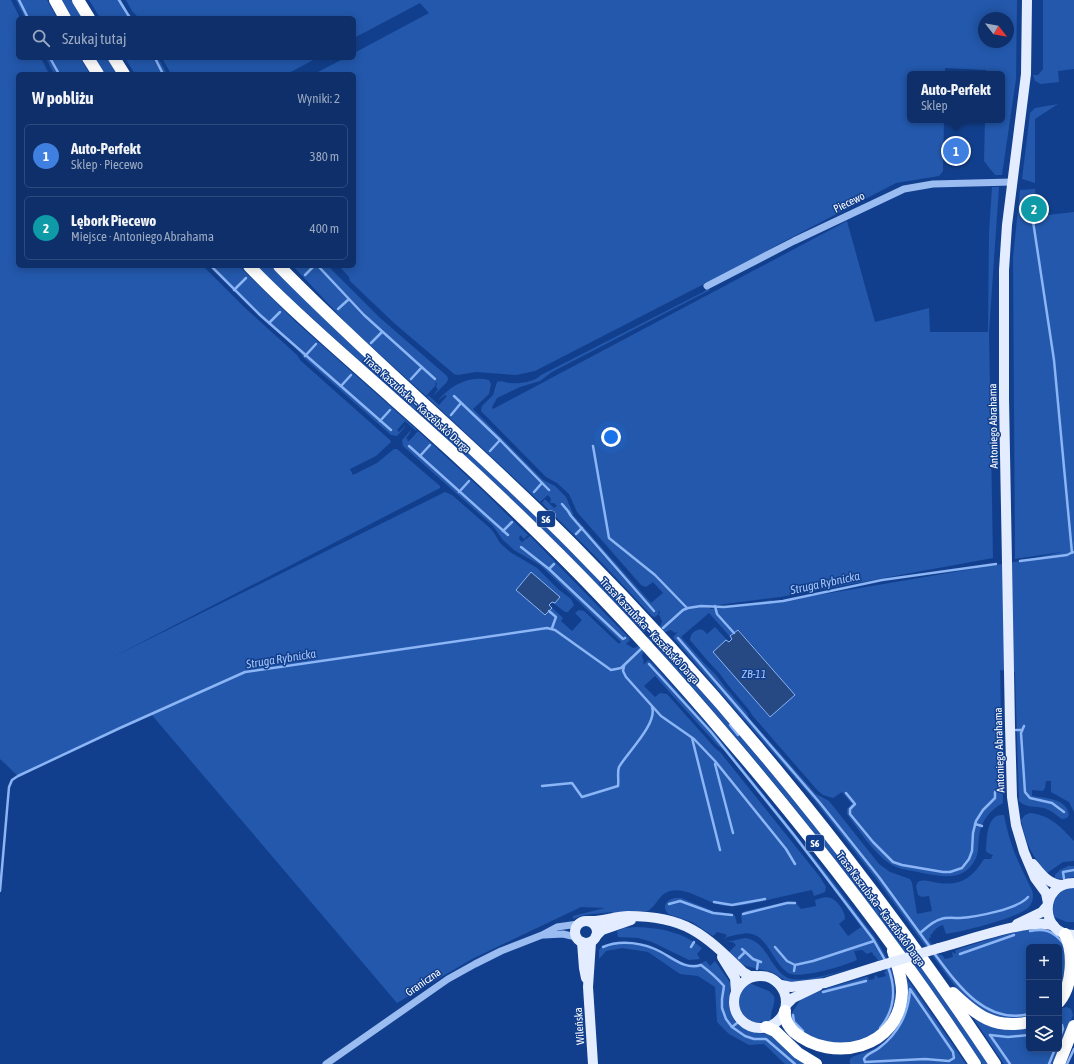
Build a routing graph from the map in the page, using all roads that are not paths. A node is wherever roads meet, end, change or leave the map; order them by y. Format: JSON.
{"nodes":[{"id":1,"x":55,"y":0,"type":"edge"},
{"id":2,"x":78,"y":0,"type":"edge"},
{"id":3,"x":1027,"y":0,"type":"edge"},
{"id":4,"x":64,"y":16,"type":"edge"},
{"id":5,"x":88,"y":16,"type":"edge"},
{"id":6,"x":89,"y":60,"type":"edge"},
{"id":7,"x":115,"y":60,"type":"edge"},
{"id":8,"x":97,"y":72,"type":"edge"},
{"id":9,"x":123,"y":72,"type":"edge"},
{"id":10,"x":1012,"y":182,"type":"junction"},
{"id":11,"x":251,"y":268,"type":"edge"},
{"id":12,"x":281,"y":268,"type":"edge"},
{"id":13,"x":707,"y":286,"type":"dead end"},
{"id":14,"x":1024,"y":852,"type":"junction"},
{"id":15,"x":1074,"y":883,"type":"edge"},
{"id":16,"x":1063,"y":885,"type":"junction"},
{"id":17,"x":1048,"y":904,"type":"junction"},
{"id":18,"x":643,"y":917,"type":"junction"},
{"id":19,"x":589,"y":922,"type":"junction"},
{"id":20,"x":578,"y":924,"type":"junction"},
{"id":21,"x":1054,"y":926,"type":"junction"},
{"id":22,"x":1008,"y":928,"type":"junction"},
{"id":23,"x":1070,"y":934,"type":"edge"},
{"id":24,"x":542,"y":935,"type":"junction"},
{"id":25,"x":586,"y":939,"type":"junction"},
{"id":26,"x":890,"y":942,"type":"junction"},
{"id":27,"x":718,"y":950,"type":"junction"},
{"id":28,"x":755,"y":976,"type":"junction"},
{"id":29,"x":935,"y":976,"type":"junction"},
{"id":30,"x":825,"y":983,"type":"junction"},
{"id":31,"x":780,"y":985,"type":"junction"},
{"id":32,"x":736,"y":991,"type":"junction"},
{"id":33,"x":1062,"y":998,"type":"edge"},
{"id":34,"x":785,"y":1008,"type":"junction"},
{"id":35,"x":1026,"y":1023,"type":"edge"},
{"id":36,"x":1074,"y":1026,"type":"edge"},
{"id":37,"x":766,"y":1027,"type":"junction"},
{"id":38,"x":326,"y":1064,"type":"edge"},
{"id":39,"x":594,"y":1064,"type":"edge"},
{"id":40,"x":816,"y":1064,"type":"edge"},
{"id":41,"x":975,"y":1064,"type":"edge"},
{"id":42,"x":995,"y":1064,"type":"edge"},
{"id":43,"x":1059,"y":1064,"type":"edge"}],
"edges":[{"from":1,"to":4,"type":"highway"},
{"from":2,"to":5,"type":"highway"},
{"from":3,"to":10,"type":"main road","name":"Antoniego Abrahama"},
{"from":6,"to":8,"type":"highway"},
{"from":7,"to":9,"type":"highway"},
{"from":10,"to":13,"type":"street","name":"Piecewo"},
{"from":10,"to":14,"type":"main road","name":"Antoniego Abrahama"},
{"from":11,"to":26,"type":"highway","name":"Trasa Kaszubska – Kaszëbskô Darga","number":"S6"},
{"from":12,"to":29,"type":"highway","name":"Trasa Kaszubska – Kaszëbskô Darga","number":"S6"},
{"from":14,"to":16,"type":"main road","name":"Antoniego Abrahama"},
{"from":14,"to":17,"type":"main road","name":"Antoniego Abrahama"},
{"from":15,"to":16,"type":"main road"},
{"from":16,"to":17,"type":"main road"},
{"from":17,"to":21,"type":"main road","name":"Antoniego Abrahama"},
{"from":17,"to":22,"type":"main road"},
{"from":18,"to":19,"type":"main road"},
{"from":18,"to":25,"type":"main road"},
{"from":18,"to":27,"type":"main road"},
{"from":19,"to":20,"type":"main road"},
{"from":19,"to":25,"type":"main road"},
{"from":20,"to":24,"type":"street","name":"Graniczna"},
{"from":20,"to":25,"type":"main road","name":"Wileńska"},
{"from":21,"to":22,"type":"main road"},
{"from":21,"to":23,"type":"main road"},
{"from":22,"to":30,"type":"main road","bridge":true},
{"from":23,"to":33,"type":"highway"},
{"from":24,"to":25,"type":"street","name":"Graniczna"},
{"from":24,"to":38,"type":"street","name":"Graniczna"},
{"from":25,"to":39,"type":"main road","name":"Wileńska"},
{"from":26,"to":34,"type":"highway"},
{"from":26,"to":41,"type":"highway","name":"Trasa Kaszubska – Kaszëbskô Darga","number":"S6"},
{"from":27,"to":28,"type":"main road"},
{"from":27,"to":32,"type":"main road"},
{"from":28,"to":31,"type":"main road"},
{"from":28,"to":32,"type":"main road"},
{"from":29,"to":35,"type":"highway"},
{"from":29,"to":42,"type":"highway","name":"Trasa Kaszubska – Kaszëbskô Darga","number":"S6"},
{"from":30,"to":31,"type":"main road"},
{"from":30,"to":34,"type":"main road"},
{"from":31,"to":34,"type":"main road"},
{"from":32,"to":37,"type":"main road"},
{"from":34,"to":37,"type":"main road"},
{"from":36,"to":43,"type":"highway"},
{"from":37,"to":40,"type":"highway"}]}
